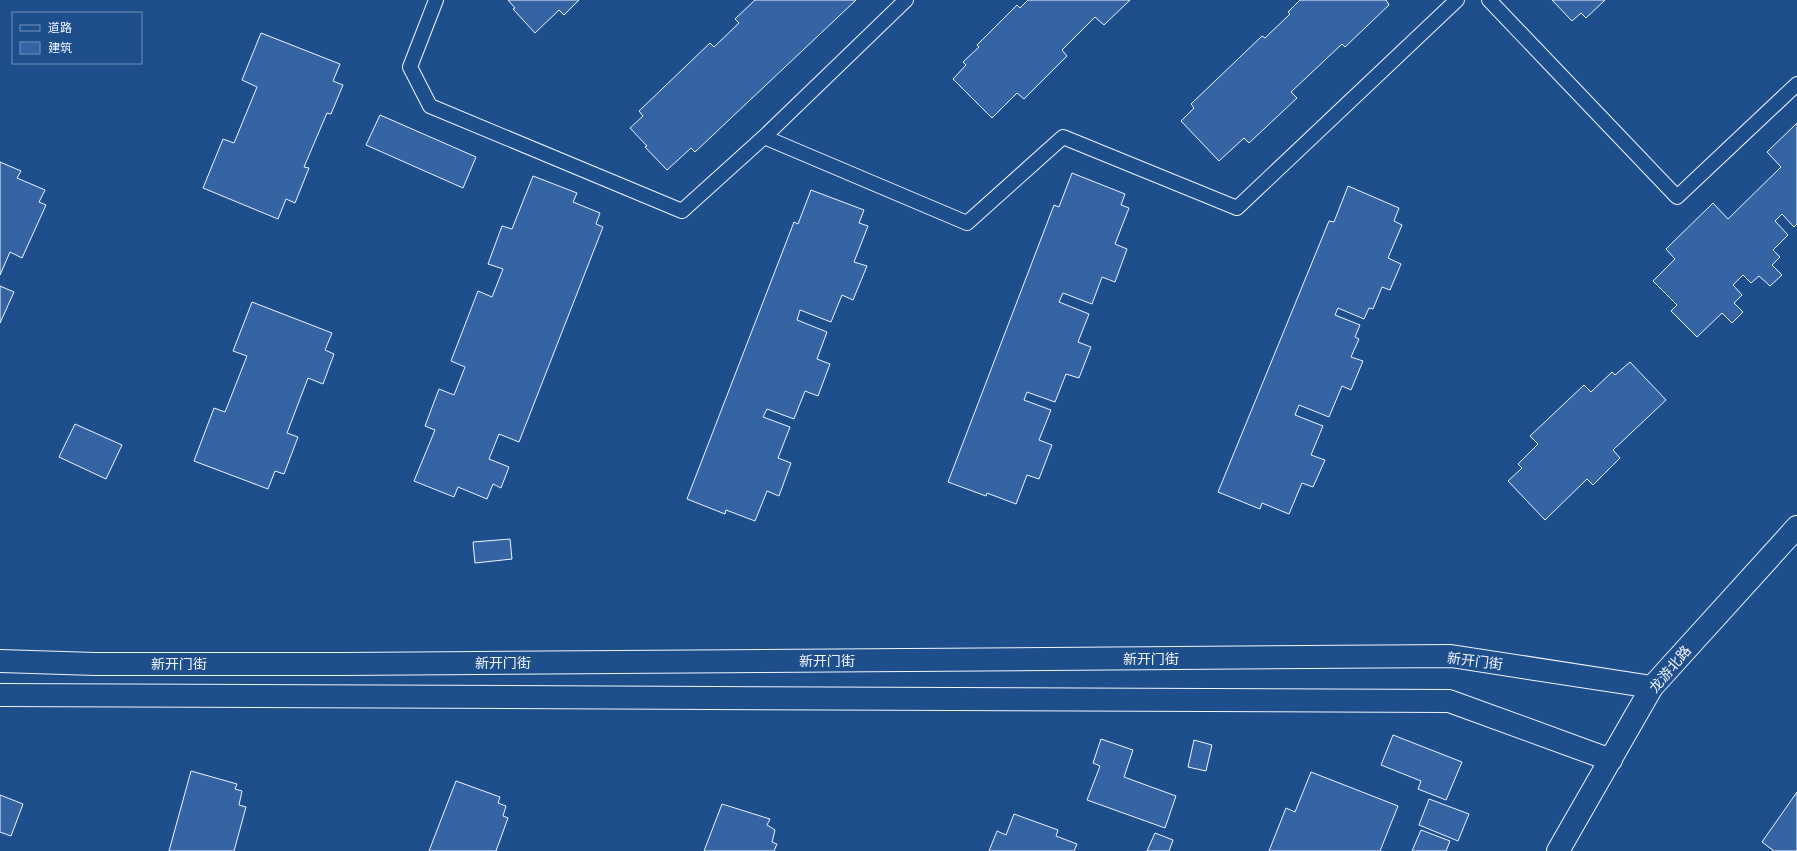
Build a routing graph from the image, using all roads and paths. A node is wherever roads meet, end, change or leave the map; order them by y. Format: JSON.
{"nodes":[{"id":1,"x":436,"y":0,"type":"edge"},
{"id":2,"x":906,"y":0,"type":"edge"},
{"id":3,"x":1457,"y":0,"type":"edge"},
{"id":4,"x":1489,"y":0,"type":"edge"},
{"id":5,"x":1797,"y":84,"type":"edge"},
{"id":6,"x":764,"y":137,"type":"junction"},
{"id":7,"x":1797,"y":527,"type":"edge"},
{"id":8,"x":0,"y":661,"type":"edge"},
{"id":9,"x":1652,"y":687,"type":"junction"},
{"id":10,"x":0,"y":695,"type":"edge"},
{"id":11,"x":1611,"y":760,"type":"junction"},
{"id":12,"x":1558,"y":851,"type":"edge"}],
"edges":[{"from":1,"to":6,"type":"lane"},
{"from":2,"to":6,"type":"lane"},
{"from":3,"to":6,"type":"lane"},
{"from":4,"to":5,"type":"lane"},
{"from":7,"to":9,"type":"street","name":"龙游北路"},
{"from":8,"to":9,"type":"street","name":"新开门街"},
{"from":9,"to":11,"type":"street","name":"龙游北路"},
{"from":10,"to":11,"type":"street"},
{"from":11,"to":12,"type":"street","name":"龙游北路"}]}
